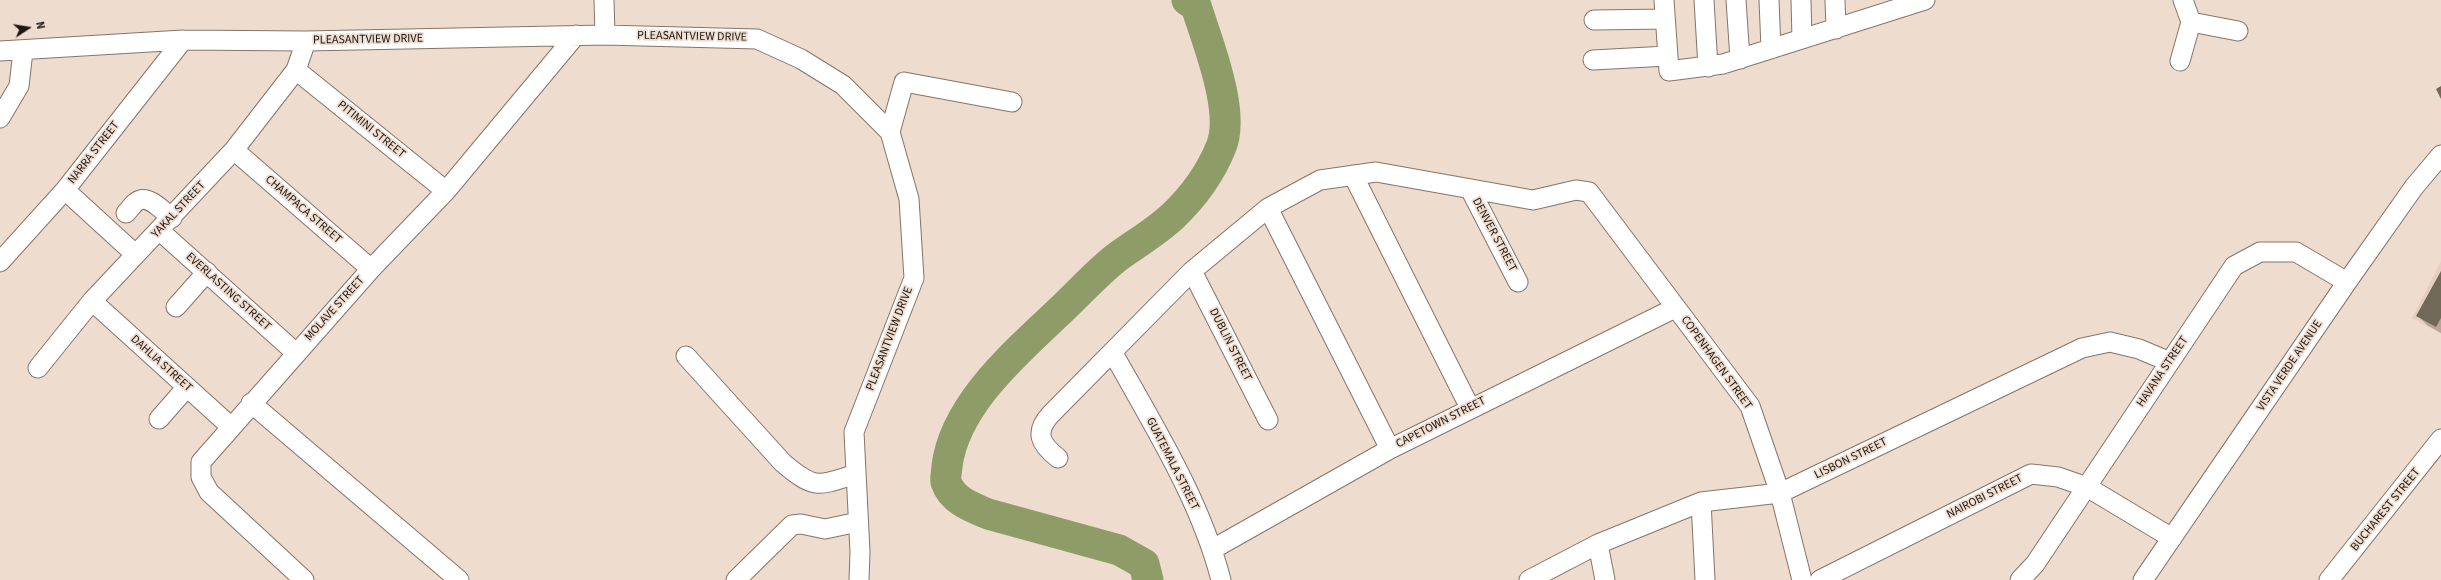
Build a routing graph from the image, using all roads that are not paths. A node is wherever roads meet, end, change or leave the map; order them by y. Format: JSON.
{"nodes":[{"id":1,"x":604,"y":0,"type":"edge"},
{"id":2,"x":1664,"y":0,"type":"edge"},
{"id":3,"x":1704,"y":0,"type":"edge"},
{"id":4,"x":1736,"y":0,"type":"edge"},
{"id":5,"x":1769,"y":0,"type":"edge"},
{"id":6,"x":1801,"y":0,"type":"edge"},
{"id":7,"x":1835,"y":0,"type":"edge"},
{"id":8,"x":1925,"y":0,"type":"edge"},
{"id":9,"x":2183,"y":0,"type":"edge"},
{"id":10,"x":1869,"y":9,"type":"edge"},
{"id":11,"x":1665,"y":19,"type":"junction"},
{"id":12,"x":1594,"y":20,"type":"dead end"},
{"id":13,"x":2191,"y":22,"type":"junction"},
{"id":14,"x":1836,"y":29,"type":"junction"},
{"id":15,"x":2238,"y":31,"type":"dead end"},
{"id":16,"x":576,"y":35,"type":"junction"},
{"id":17,"x":605,"y":35,"type":"junction"},
{"id":18,"x":1802,"y":39,"type":"junction"},
{"id":19,"x":182,"y":40,"type":"junction"},
{"id":20,"x":306,"y":41,"type":"junction"},
{"id":21,"x":1772,"y":49,"type":"junction"},
{"id":22,"x":0,"y":51,"type":"edge"},
{"id":23,"x":24,"y":51,"type":"junction"},
{"id":24,"x":1667,"y":56,"type":"junction"},
{"id":25,"x":1740,"y":59,"type":"junction"},
{"id":26,"x":1593,"y":60,"type":"dead end"},
{"id":27,"x":2180,"y":61,"type":"dead end"},
{"id":28,"x":1708,"y":67,"type":"junction"},
{"id":29,"x":296,"y":70,"type":"junction"},
{"id":30,"x":1012,"y":102,"type":"dead end"},
{"id":31,"x":0,"y":118,"type":"edge"},
{"id":32,"x":890,"y":132,"type":"junction"},
{"id":33,"x":234,"y":150,"type":"junction"},
{"id":34,"x":2441,"y":155,"type":"edge"},
{"id":35,"x":1353,"y":175,"type":"junction"},
{"id":36,"x":1470,"y":189,"type":"junction"},
{"id":37,"x":65,"y":190,"type":"junction"},
{"id":38,"x":446,"y":191,"type":"junction"},
{"id":39,"x":1268,"y":208,"type":"junction"},
{"id":40,"x":126,"y":213,"type":"dead end"},
{"id":41,"x":166,"y":225,"type":"junction"},
{"id":42,"x":135,"y":254,"type":"junction"},
{"id":43,"x":0,"y":262,"type":"edge"},
{"id":44,"x":371,"y":269,"type":"junction"},
{"id":45,"x":1192,"y":271,"type":"junction"},
{"id":46,"x":207,"y":272,"type":"junction"},
{"id":47,"x":1518,"y":282,"type":"dead end"},
{"id":48,"x":2347,"y":282,"type":"junction"},
{"id":49,"x":92,"y":301,"type":"junction"},
{"id":50,"x":176,"y":307,"type":"dead end"},
{"id":51,"x":1675,"y":308,"type":"junction"},
{"id":52,"x":296,"y":353,"type":"junction"},
{"id":53,"x":1113,"y":353,"type":"junction"},
{"id":54,"x":686,"y":356,"type":"dead end"},
{"id":55,"x":2170,"y":362,"type":"junction"},
{"id":56,"x":38,"y":368,"type":"dead end"},
{"id":57,"x":187,"y":387,"type":"junction"},
{"id":58,"x":250,"y":404,"type":"junction"},
{"id":59,"x":1470,"y":408,"type":"junction"},
{"id":60,"x":159,"y":419,"type":"dead end"},
{"id":61,"x":1268,"y":420,"type":"dead end"},
{"id":62,"x":230,"y":426,"type":"junction"},
{"id":63,"x":2441,"y":439,"type":"edge"},
{"id":64,"x":1390,"y":449,"type":"junction"},
{"id":65,"x":1058,"y":458,"type":"dead end"},
{"id":66,"x":856,"y":474,"type":"junction"},
{"id":67,"x":2087,"y":487,"type":"junction"},
{"id":68,"x":1780,"y":493,"type":"junction"},
{"id":69,"x":1701,"y":502,"type":"junction"},
{"id":70,"x":858,"y":522,"type":"junction"},
{"id":71,"x":2172,"y":538,"type":"junction"},
{"id":72,"x":1598,"y":544,"type":"junction"},
{"id":73,"x":1213,"y":549,"type":"junction"},
{"id":74,"x":304,"y":580,"type":"edge"},
{"id":75,"x":459,"y":580,"type":"edge"},
{"id":76,"x":736,"y":580,"type":"edge"},
{"id":77,"x":859,"y":580,"type":"edge"},
{"id":78,"x":1221,"y":580,"type":"edge"},
{"id":79,"x":1529,"y":580,"type":"edge"},
{"id":80,"x":1605,"y":580,"type":"edge"},
{"id":81,"x":1705,"y":580,"type":"edge"},
{"id":82,"x":1802,"y":580,"type":"edge"},
{"id":83,"x":1820,"y":580,"type":"edge"},
{"id":84,"x":2020,"y":580,"type":"edge"},
{"id":85,"x":2144,"y":580,"type":"edge"},
{"id":86,"x":2329,"y":580,"type":"edge"}],
"edges":[{"from":1,"to":17,"type":"street"},
{"from":2,"to":11,"type":"street"},
{"from":3,"to":28,"type":"street"},
{"from":4,"to":25,"type":"street"},
{"from":5,"to":21,"type":"street"},
{"from":6,"to":18,"type":"street"},
{"from":7,"to":14,"type":"street"},
{"from":8,"to":10,"type":"street"},
{"from":9,"to":13,"type":"street"},
{"from":10,"to":14,"type":"street"},
{"from":11,"to":12,"type":"street"},
{"from":11,"to":24,"type":"street"},
{"from":13,"to":15,"type":"street"},
{"from":13,"to":27,"type":"street"},
{"from":14,"to":18,"type":"street"},
{"from":16,"to":17,"type":"street","name":"PLEASANTVIEW DRIVE"},
{"from":16,"to":20,"type":"street","name":"PLEASANTVIEW DRIVE"},
{"from":16,"to":38,"type":"street","name":"MOLAVE STREET"},
{"from":17,"to":32,"type":"street","name":"PLEASANTVIEW DRIVE"},
{"from":18,"to":21,"type":"street"},
{"from":19,"to":20,"type":"street","name":"PLEASANTVIEW DRIVE"},
{"from":19,"to":23,"type":"street","name":"PLEASANTVIEW DRIVE"},
{"from":19,"to":37,"type":"street","name":"NARRA STREET"},
{"from":20,"to":29,"type":"street","name":"YAKAL STREET"},
{"from":21,"to":25,"type":"street"},
{"from":22,"to":23,"type":"street","name":"PLEASANTVIEW DRIVE"},
{"from":23,"to":31,"type":"street"},
{"from":24,"to":26,"type":"street"},
{"from":24,"to":28,"type":"street"},
{"from":25,"to":28,"type":"street"},
{"from":29,"to":33,"type":"street","name":"YAKAL STREET"},
{"from":29,"to":38,"type":"street","name":"PITIMINI STREET"},
{"from":30,"to":32,"type":"street"},
{"from":32,"to":66,"type":"street","name":"PLEASANTVIEW DRIVE"},
{"from":33,"to":41,"type":"street","name":"YAKAL STREET"},
{"from":33,"to":44,"type":"street","name":"CHAMPACA STREET"},
{"from":34,"to":48,"type":"street","name":"VISTA VERDE AVENUE"},
{"from":35,"to":36,"type":"street"},
{"from":35,"to":39,"type":"street"},
{"from":35,"to":59,"type":"street"},
{"from":36,"to":47,"type":"street","name":"DENVER STREET"},
{"from":36,"to":51,"type":"street","name":"COPENHAGEN STREET"},
{"from":37,"to":42,"type":"street"},
{"from":37,"to":43,"type":"street","name":"NARRA STREET"},
{"from":38,"to":44,"type":"street","name":"MOLAVE STREET"},
{"from":39,"to":45,"type":"street"},
{"from":39,"to":64,"type":"street"},
{"from":40,"to":41,"type":"street","name":"EVERLASTING STREET"},
{"from":41,"to":42,"type":"street","name":"YAKAL STREET"},
{"from":41,"to":46,"type":"street","name":"EVERLASTING STREET"},
{"from":42,"to":49,"type":"street","name":"YAKAL STREET"},
{"from":44,"to":52,"type":"street","name":"MOLAVE STREET"},
{"from":45,"to":53,"type":"street"},
{"from":45,"to":61,"type":"street","name":"DUBLIN STREET"},
{"from":46,"to":50,"type":"street"},
{"from":46,"to":52,"type":"street","name":"EVERLASTING STREET"},
{"from":48,"to":55,"type":"street","name":"HAVANA STREET"},
{"from":48,"to":71,"type":"street","name":"VISTA VERDE AVENUE"},
{"from":49,"to":56,"type":"street","name":"YAKAL STREET"},
{"from":49,"to":57,"type":"street","name":"DAHLIA STREET"},
{"from":51,"to":59,"type":"street","name":"CAPETOWN STREET"},
{"from":51,"to":68,"type":"street","name":"COPENHAGEN STREET"},
{"from":52,"to":58,"type":"street","name":"MOLAVE STREET"},
{"from":53,"to":65,"type":"street"},
{"from":53,"to":73,"type":"street","name":"GUATEMALA STREET"},
{"from":54,"to":66,"type":"street"},
{"from":55,"to":67,"type":"street","name":"HAVANA STREET"},
{"from":55,"to":68,"type":"street","name":"LISBON STREET"},
{"from":57,"to":60,"type":"street"},
{"from":57,"to":62,"type":"street","name":"DAHLIA STREET"},
{"from":58,"to":62,"type":"street","name":"MOLAVE STREET"},
{"from":58,"to":75,"type":"street"},
{"from":59,"to":64,"type":"street","name":"CAPETOWN STREET"},
{"from":62,"to":74,"type":"street","name":"MOLAVE STREET"},
{"from":63,"to":86,"type":"street","name":"BUCHAREST STREET"},
{"from":64,"to":73,"type":"street","name":"CAPETOWN STREET"},
{"from":66,"to":70,"type":"street","name":"PLEASANTVIEW DRIVE"},
{"from":67,"to":71,"type":"street","name":"NAIROBI STREET"},
{"from":67,"to":83,"type":"street","name":"NAIROBI STREET"},
{"from":67,"to":84,"type":"street","name":"HAVANA STREET"},
{"from":68,"to":69,"type":"street","name":"LISBON STREET"},
{"from":68,"to":82,"type":"street","name":"COPENHAGEN STREET"},
{"from":69,"to":72,"type":"street","name":"LISBON STREET"},
{"from":69,"to":81,"type":"street"},
{"from":70,"to":76,"type":"street"},
{"from":70,"to":77,"type":"street","name":"PLEASANTVIEW DRIVE"},
{"from":71,"to":85,"type":"street","name":"VISTA VERDE AVENUE"},
{"from":72,"to":79,"type":"street","name":"LISBON STREET"},
{"from":72,"to":80,"type":"street"},
{"from":73,"to":78,"type":"street","name":"GUATEMALA STREET"}]}
